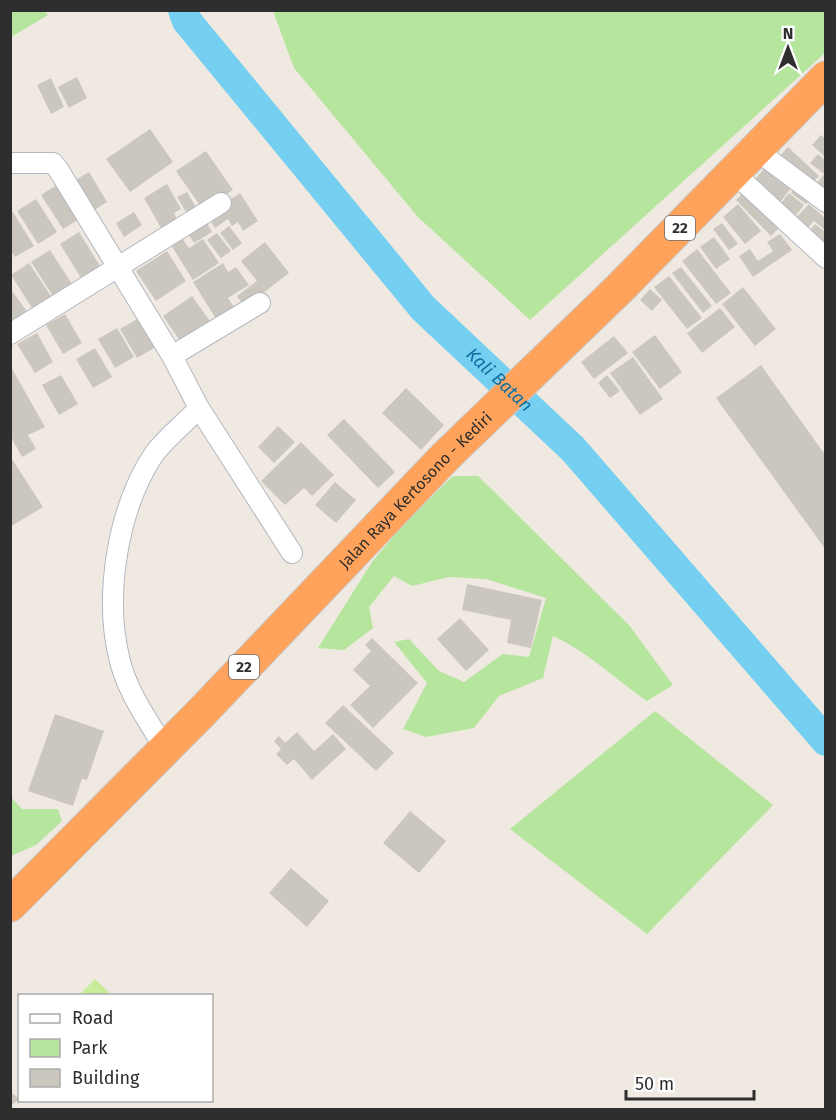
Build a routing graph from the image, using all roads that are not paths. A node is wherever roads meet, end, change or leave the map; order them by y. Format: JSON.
{"nodes":[{"id":1,"x":825,"y":78,"type":"edge"},
{"id":2,"x":756,"y":150,"type":"junction"},
{"id":3,"x":10,"y":163,"type":"edge"},
{"id":4,"x":734,"y":173,"type":"junction"},
{"id":5,"x":825,"y":202,"type":"edge"},
{"id":6,"x":221,"y":203,"type":"dead end"},
{"id":7,"x":825,"y":258,"type":"edge"},
{"id":8,"x":118,"y":267,"type":"junction"},
{"id":9,"x":260,"y":303,"type":"dead end"},
{"id":10,"x":10,"y":334,"type":"edge"},
{"id":11,"x":172,"y":356,"type":"junction"},
{"id":12,"x":199,"y":408,"type":"junction"},
{"id":13,"x":292,"y":553,"type":"dead end"},
{"id":14,"x":164,"y":747,"type":"junction"},
{"id":15,"x":10,"y":905,"type":"edge"}],
"edges":[{"from":1,"to":2,"type":"highway","name":"Jalan Raya Kertosono - Kediri","number":"22"},
{"from":2,"to":4,"type":"highway","name":"Jalan Raya Kertosono - Kediri","number":"22"},
{"from":2,"to":5,"type":"street"},
{"from":3,"to":8,"type":"street"},
{"from":4,"to":7,"type":"street"},
{"from":4,"to":14,"type":"highway","name":"Jalan Raya Kertosono - Kediri","number":"22"},
{"from":6,"to":8,"type":"street"},
{"from":8,"to":10,"type":"street"},
{"from":8,"to":11,"type":"street"},
{"from":9,"to":11,"type":"street"},
{"from":11,"to":12,"type":"street"},
{"from":12,"to":13,"type":"street"},
{"from":12,"to":14,"type":"street"},
{"from":14,"to":15,"type":"highway","name":"Jalan Raya Kertosono - Kediri","number":"22"}]}
